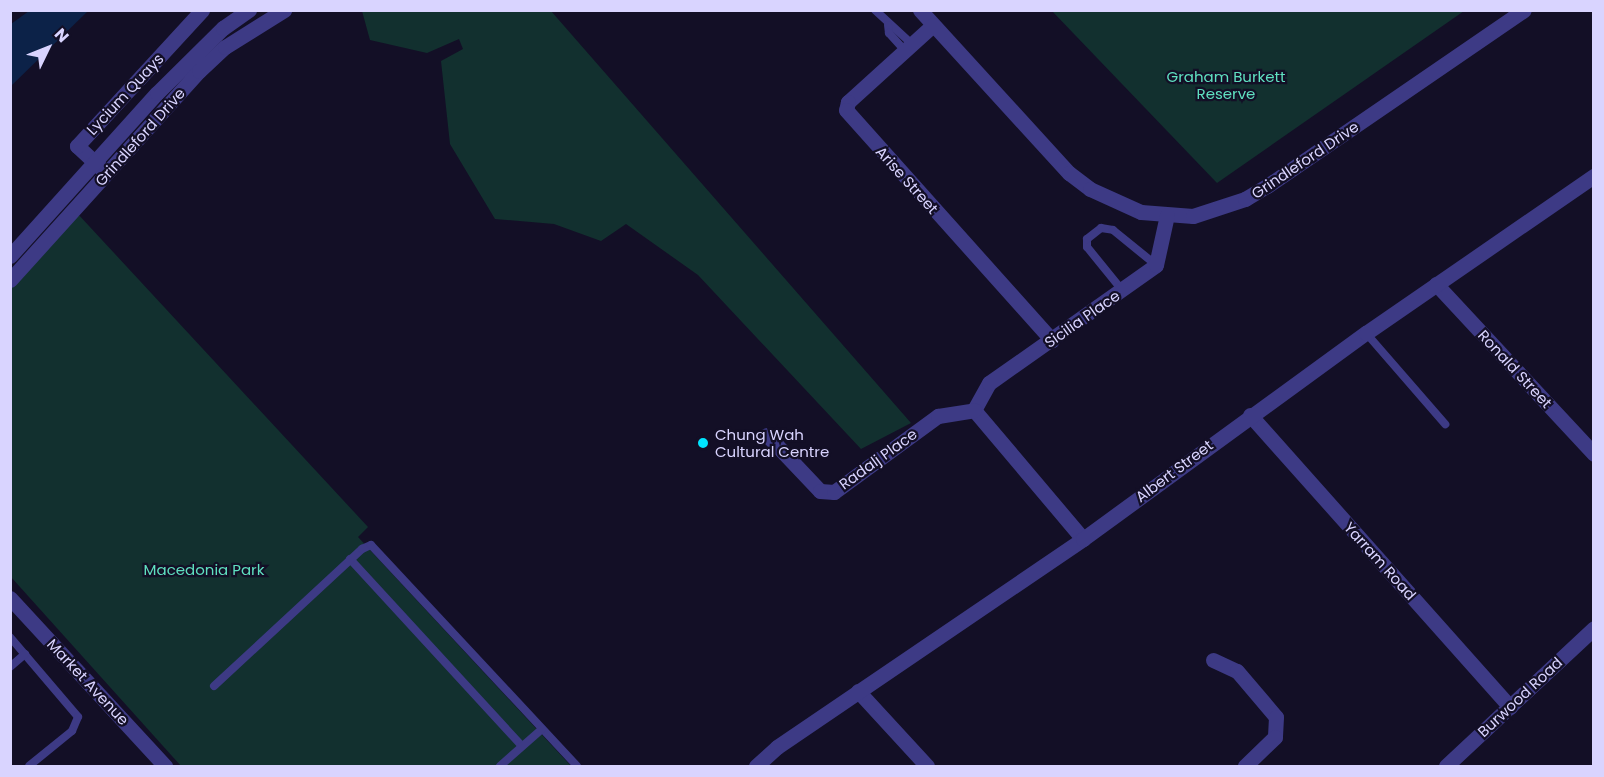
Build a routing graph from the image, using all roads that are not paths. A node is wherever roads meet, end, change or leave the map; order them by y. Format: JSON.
{"nodes":[{"id":1,"x":202,"y":10,"type":"edge"},
{"id":2,"x":249,"y":10,"type":"edge"},
{"id":3,"x":284,"y":10,"type":"edge"},
{"id":4,"x":875,"y":10,"type":"edge"},
{"id":5,"x":920,"y":10,"type":"edge"},
{"id":6,"x":1524,"y":10,"type":"edge"},
{"id":7,"x":933,"y":25,"type":"junction"},
{"id":8,"x":908,"y":48,"type":"junction"},
{"id":9,"x":95,"y":164,"type":"junction"},
{"id":10,"x":108,"y":174,"type":"junction"},
{"id":11,"x":1593,"y":176,"type":"edge"},
{"id":12,"x":1167,"y":215,"type":"junction"},
{"id":13,"x":10,"y":256,"type":"edge"},
{"id":14,"x":1156,"y":265,"type":"junction"},
{"id":15,"x":10,"y":280,"type":"edge"},
{"id":16,"x":1436,"y":284,"type":"junction"},
{"id":17,"x":1123,"y":291,"type":"junction"},
{"id":18,"x":1366,"y":333,"type":"junction"},
{"id":19,"x":1052,"y":340,"type":"junction"},
{"id":20,"x":974,"y":410,"type":"junction"},
{"id":21,"x":1250,"y":416,"type":"junction"},
{"id":22,"x":1445,"y":424,"type":"dead end"},
{"id":23,"x":767,"y":435,"type":"dead end"},
{"id":24,"x":1593,"y":454,"type":"edge"},
{"id":25,"x":1083,"y":539,"type":"junction"},
{"id":26,"x":351,"y":559,"type":"junction"},
{"id":27,"x":10,"y":598,"type":"edge"},
{"id":28,"x":1593,"y":628,"type":"edge"},
{"id":29,"x":10,"y":637,"type":"edge"},
{"id":30,"x":25,"y":654,"type":"junction"},
{"id":31,"x":1213,"y":660,"type":"dead end"},
{"id":32,"x":10,"y":667,"type":"edge"},
{"id":33,"x":214,"y":686,"type":"dead end"},
{"id":34,"x":858,"y":692,"type":"junction"},
{"id":35,"x":1510,"y":707,"type":"junction"},
{"id":36,"x":542,"y":729,"type":"junction"},
{"id":37,"x":522,"y":746,"type":"junction"},
{"id":38,"x":29,"y":766,"type":"edge"},
{"id":39,"x":165,"y":766,"type":"edge"},
{"id":40,"x":500,"y":766,"type":"edge"},
{"id":41,"x":577,"y":766,"type":"edge"},
{"id":42,"x":756,"y":766,"type":"edge"},
{"id":43,"x":927,"y":766,"type":"edge"},
{"id":44,"x":1245,"y":766,"type":"edge"},
{"id":45,"x":1446,"y":766,"type":"edge"}],
"edges":[{"from":1,"to":9,"type":"street","name":"Lycium Quays"},
{"from":2,"to":9,"type":"street","name":"Grindleford Drive"},
{"from":3,"to":10,"type":"street","name":"Grindleford Drive"},
{"from":4,"to":8,"type":"lane"},
{"from":5,"to":7,"type":"street","name":"Grindleford Drive"},
{"from":6,"to":12,"type":"street","name":"Grindleford Drive"},
{"from":7,"to":8,"type":"street","name":"Arise Street"},
{"from":7,"to":12,"type":"street","name":"Grindleford Drive"},
{"from":8,"to":19,"type":"street","name":"Arise Street"},
{"from":9,"to":10,"type":"street","name":"Lycium Quays"},
{"from":9,"to":13,"type":"street","name":"Grindleford Drive"},
{"from":10,"to":15,"type":"street","name":"Grindleford Drive"},
{"from":11,"to":16,"type":"street","name":"Albert Street"},
{"from":12,"to":14,"type":"street"},
{"from":14,"to":17,"type":"street","name":"Sicilia Place"},
{"from":14,"to":17,"type":"lane"},
{"from":16,"to":18,"type":"street","name":"Albert Street"},
{"from":16,"to":24,"type":"street","name":"Ronald Street"},
{"from":17,"to":19,"type":"street","name":"Sicilia Place"},
{"from":18,"to":21,"type":"street","name":"Albert Street"},
{"from":18,"to":22,"type":"lane"},
{"from":19,"to":20,"type":"street","name":"Sicilia Place"},
{"from":20,"to":23,"type":"street","name":"Radalj Place"},
{"from":20,"to":25,"type":"street"},
{"from":21,"to":25,"type":"street","name":"Albert Street"},
{"from":21,"to":35,"type":"street","name":"Yarram Road"},
{"from":25,"to":34,"type":"street","name":"Albert Street"},
{"from":26,"to":33,"type":"lane"},
{"from":26,"to":36,"type":"lane"},
{"from":26,"to":37,"type":"lane"},
{"from":27,"to":39,"type":"street","name":"Market Avenue"},
{"from":28,"to":35,"type":"street","name":"Burwood Road"},
{"from":29,"to":30,"type":"lane"},
{"from":30,"to":32,"type":"lane"},
{"from":30,"to":38,"type":"lane"},
{"from":31,"to":44,"type":"street"},
{"from":34,"to":42,"type":"street","name":"Albert Street"},
{"from":34,"to":43,"type":"street"},
{"from":35,"to":45,"type":"street","name":"Burwood Road"},
{"from":36,"to":37,"type":"lane"},
{"from":36,"to":41,"type":"lane"},
{"from":37,"to":40,"type":"lane"}]}
